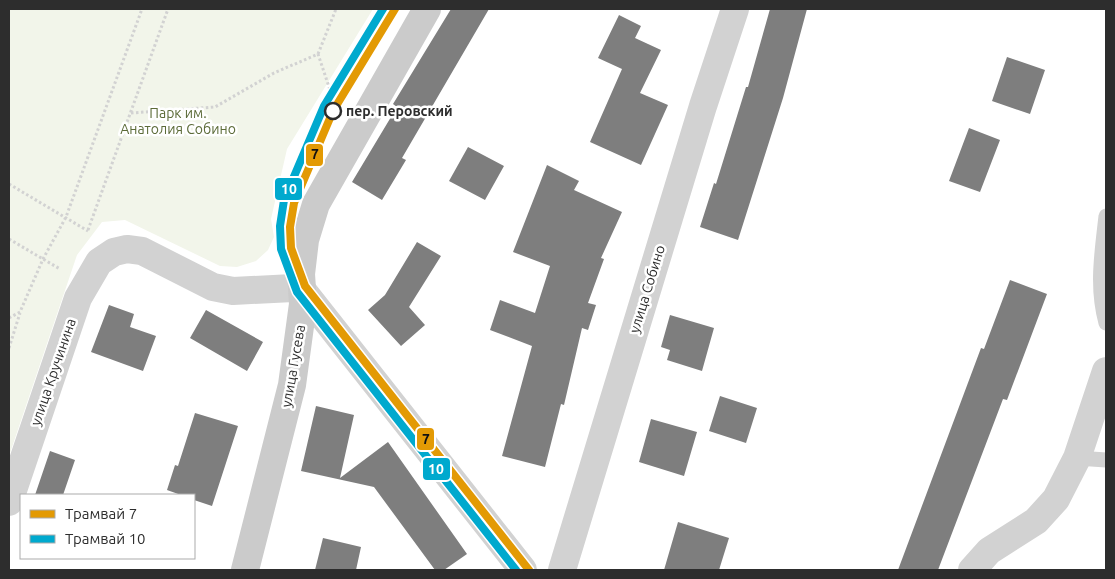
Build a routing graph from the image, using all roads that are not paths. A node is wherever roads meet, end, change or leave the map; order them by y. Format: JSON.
{"nodes":[{"id":1,"x":426,"y":9,"type":"edge"},
{"id":2,"x":735,"y":9,"type":"edge"},
{"id":3,"x":1106,"y":216,"type":"edge"},
{"id":4,"x":303,"y":292,"type":"junction"},
{"id":5,"x":1106,"y":323,"type":"edge"},
{"id":6,"x":1106,"y":371,"type":"edge"},
{"id":7,"x":1076,"y":458,"type":"junction"},
{"id":8,"x":1106,"y":460,"type":"edge"},
{"id":9,"x":9,"y":502,"type":"edge"},
{"id":10,"x":245,"y":570,"type":"edge"},
{"id":11,"x":523,"y":570,"type":"edge"},
{"id":12,"x":562,"y":570,"type":"edge"},
{"id":13,"x":972,"y":570,"type":"edge"}],
"edges":[{"from":1,"to":4,"type":"street","name":"улица Гусева"},
{"from":2,"to":12,"type":"street","name":"улица Собино"},
{"from":3,"to":5,"type":"lane"},
{"from":4,"to":9,"type":"street","name":"улица Кручинина"},
{"from":4,"to":10,"type":"street","name":"улица Гусева"},
{"from":4,"to":11,"type":"street"},
{"from":6,"to":7,"type":"street"},
{"from":7,"to":8,"type":"lane"},
{"from":7,"to":13,"type":"street"}]}
